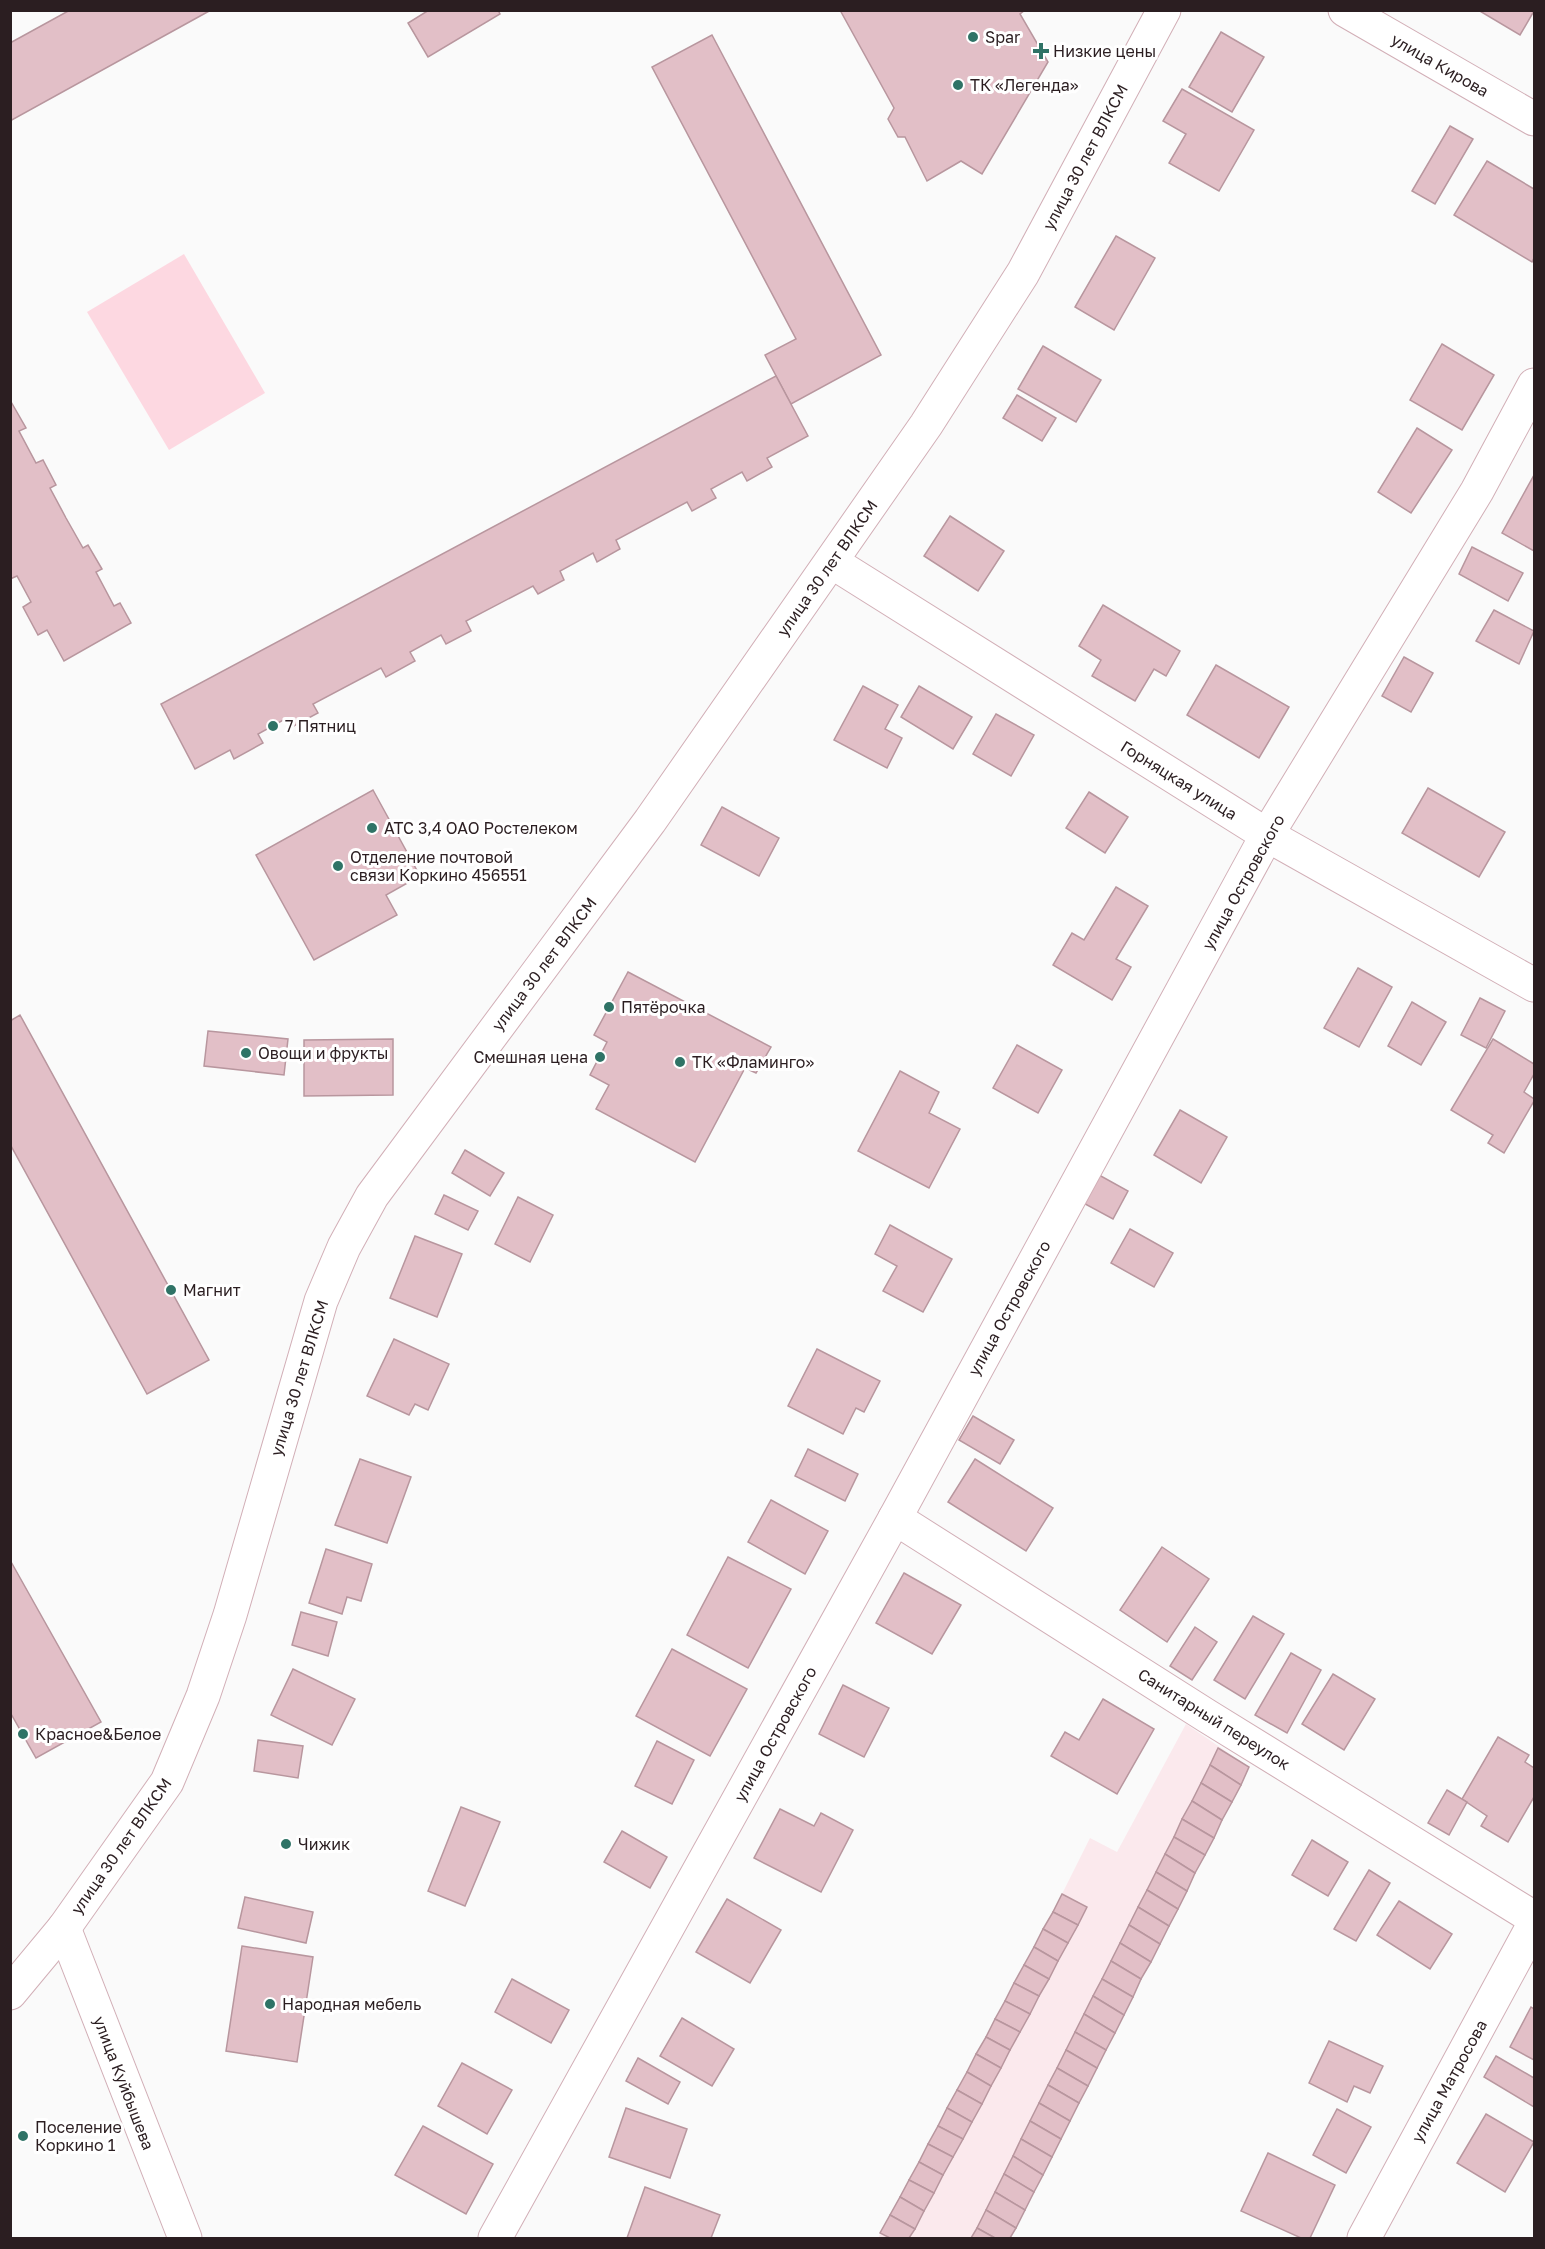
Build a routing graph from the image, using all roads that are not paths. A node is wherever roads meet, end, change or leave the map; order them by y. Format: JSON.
{"nodes":[{"id":1,"x":1164,"y":10,"type":"edge"},
{"id":2,"x":1345,"y":10,"type":"edge"},
{"id":3,"x":1534,"y":119,"type":"edge"},
{"id":4,"x":1534,"y":385,"type":"edge"},
{"id":5,"x":832,"y":562,"type":"junction"},
{"id":6,"x":1267,"y":835,"type":"junction"},
{"id":7,"x":1534,"y":985,"type":"edge"},
{"id":8,"x":895,"y":1518,"type":"junction"},
{"id":9,"x":1534,"y":1918,"type":"edge"},
{"id":10,"x":1534,"y":1924,"type":"edge"},
{"id":11,"x":64,"y":1928,"type":"junction"},
{"id":12,"x":10,"y":1993,"type":"edge"},
{"id":13,"x":184,"y":2238,"type":"edge"},
{"id":14,"x":495,"y":2238,"type":"edge"},
{"id":15,"x":1364,"y":2238,"type":"edge"}],
"edges":[{"from":1,"to":5,"type":"street","name":"улица 30 лет ВЛКСМ"},
{"from":2,"to":3,"type":"street","name":"улица Кирова"},
{"from":4,"to":6,"type":"street","name":"улица Островского"},
{"from":5,"to":6,"type":"street","name":"Горняцкая улица"},
{"from":5,"to":11,"type":"street","name":"улица 30 лет ВЛКСМ"},
{"from":6,"to":7,"type":"street","name":"Горняцкая улица"},
{"from":6,"to":8,"type":"street","name":"улица Островского"},
{"from":8,"to":9,"type":"street","name":"Санитарный переулок"},
{"from":8,"to":14,"type":"street","name":"улица Островского"},
{"from":10,"to":15,"type":"street","name":"улица Матросова"},
{"from":11,"to":12,"type":"street","name":"улица 30 лет ВЛКСМ"},
{"from":11,"to":13,"type":"street","name":"улица Куйбышева"}]}
